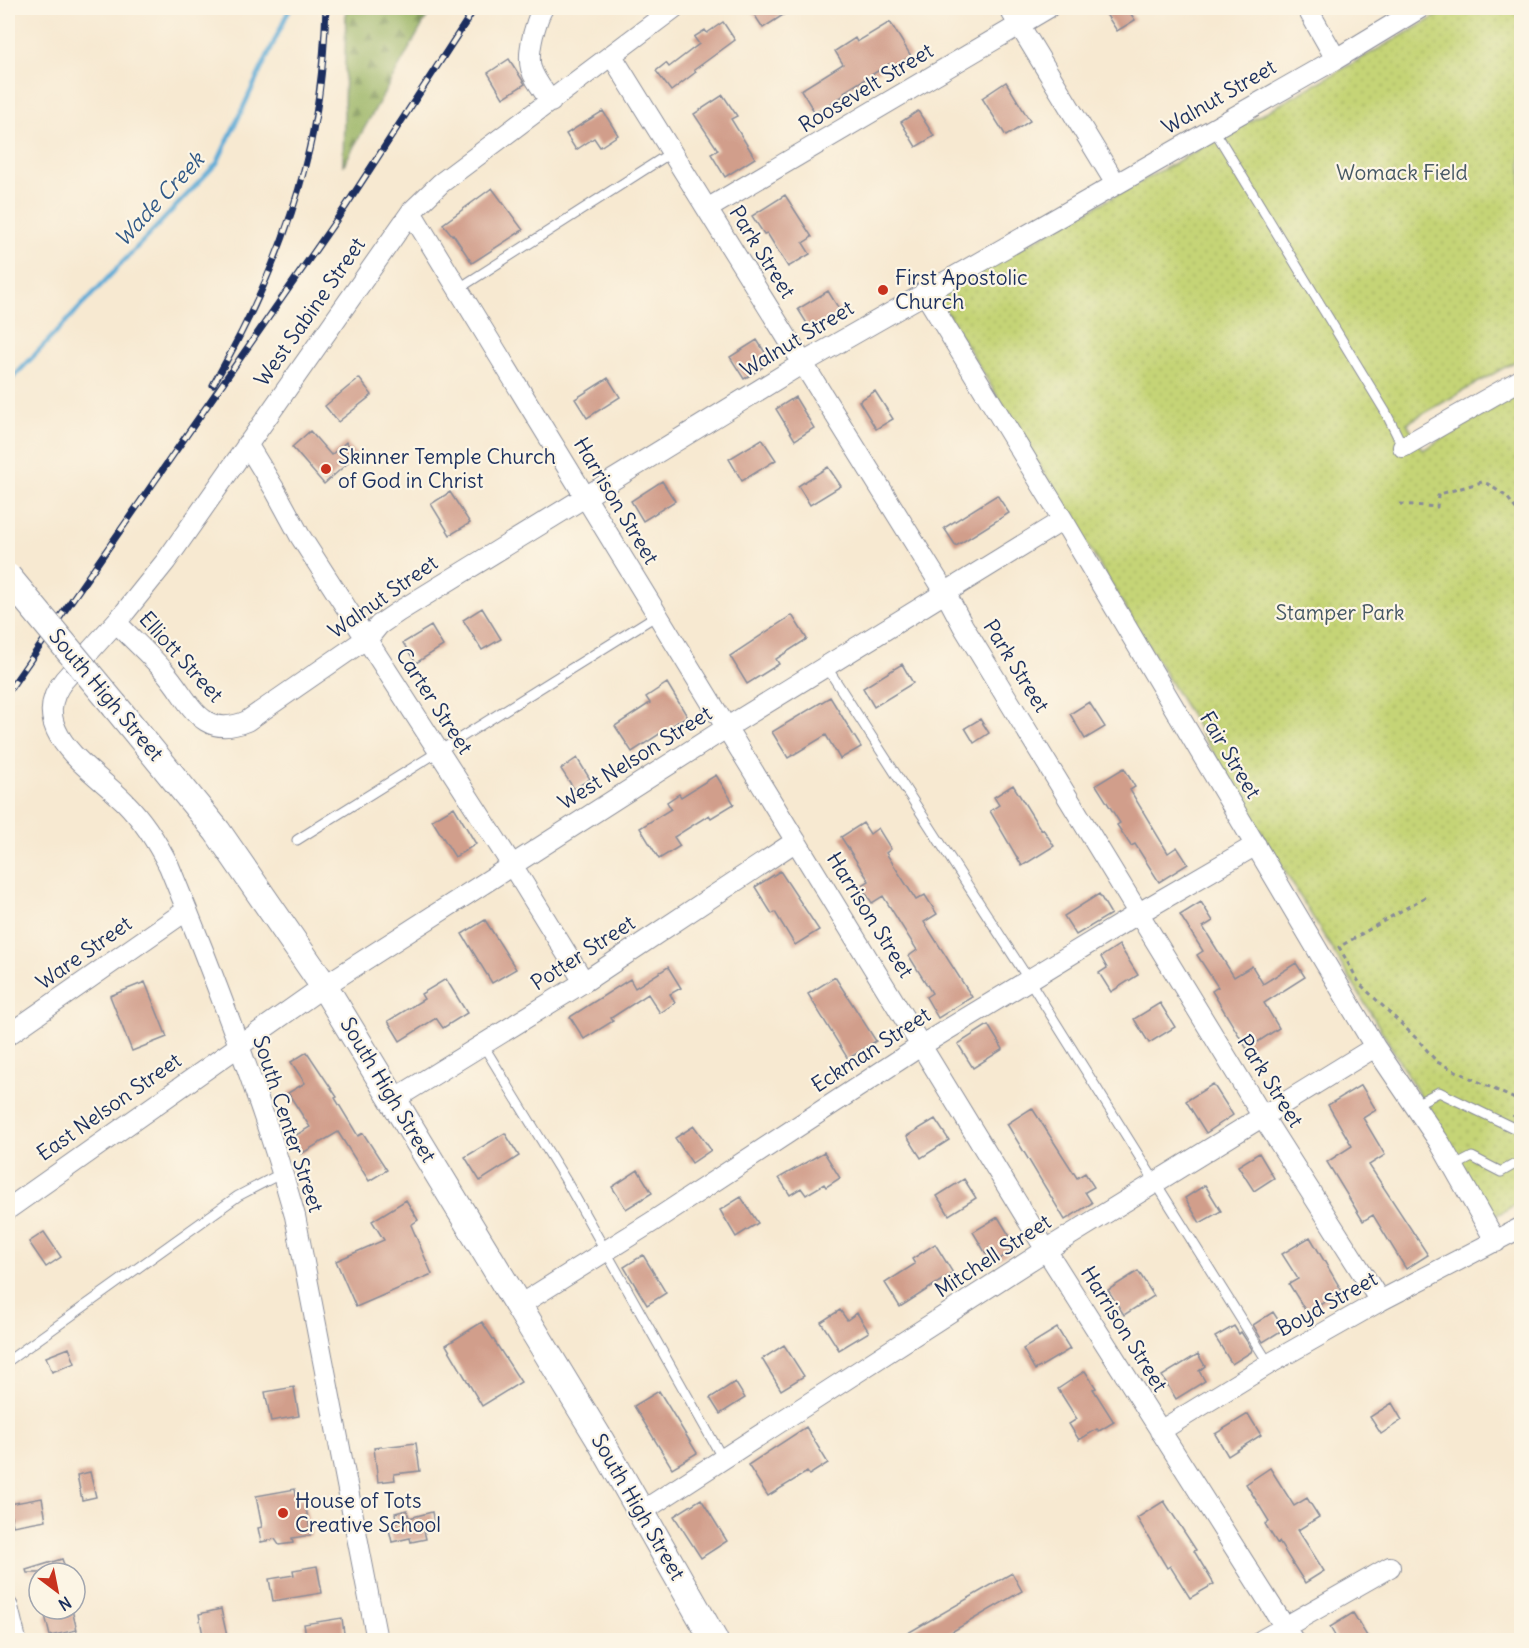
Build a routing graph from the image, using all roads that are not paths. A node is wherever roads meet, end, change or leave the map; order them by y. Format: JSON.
{"nodes":[{"id":1,"x":543,"y":8,"type":"edge"},
{"id":2,"x":674,"y":8,"type":"edge"},
{"id":3,"x":1009,"y":8,"type":"edge"},
{"id":4,"x":1048,"y":8,"type":"edge"},
{"id":5,"x":1307,"y":8,"type":"edge"},
{"id":6,"x":1420,"y":8,"type":"edge"},
{"id":7,"x":1020,"y":25,"type":"junction"},
{"id":8,"x":612,"y":56,"type":"junction"},
{"id":9,"x":1336,"y":59,"type":"junction"},
{"id":10,"x":551,"y":102,"type":"junction"},
{"id":11,"x":1213,"y":128,"type":"junction"},
{"id":12,"x":672,"y":152,"type":"junction"},
{"id":13,"x":1116,"y":184,"type":"junction"},
{"id":14,"x":707,"y":209,"type":"junction"},
{"id":15,"x":411,"y":212,"type":"junction"},
{"id":16,"x":458,"y":290,"type":"junction"},
{"id":17,"x":924,"y":292,"type":"junction"},
{"id":18,"x":803,"y":363,"type":"junction"},
{"id":19,"x":1521,"y":379,"type":"edge"},
{"id":20,"x":247,"y":444,"type":"junction"},
{"id":21,"x":1402,"y":447,"type":"joint"},
{"id":22,"x":584,"y":496,"type":"junction"},
{"id":23,"x":1063,"y":520,"type":"junction"},
{"id":24,"x":8,"y":577,"type":"edge"},
{"id":25,"x":945,"y":592,"type":"junction"},
{"id":26,"x":657,"y":615,"type":"junction"},
{"id":27,"x":116,"y":622,"type":"junction"},
{"id":28,"x":366,"y":639,"type":"junction"},
{"id":29,"x":826,"y":666,"type":"junction"},
{"id":30,"x":51,"y":706,"type":"joint"},
{"id":31,"x":212,"y":724,"type":"joint"},
{"id":32,"x":726,"y":728,"type":"junction"},
{"id":33,"x":438,"y":751,"type":"junction"},
{"id":34,"x":297,"y":840,"type":"dead end"},
{"id":35,"x":796,"y":841,"type":"junction"},
{"id":36,"x":1257,"y":845,"type":"junction"},
{"id":37,"x":512,"y":865,"type":"junction"},
{"id":38,"x":187,"y":910,"type":"junction"},
{"id":39,"x":1139,"y":913,"type":"junction"},
{"id":40,"x":1029,"y":980,"type":"junction"},
{"id":41,"x":584,"y":982,"type":"junction"},
{"id":42,"x":324,"y":986,"type":"junction"},
{"id":43,"x":8,"y":1035,"type":"edge"},
{"id":44,"x":238,"y":1045,"type":"junction"},
{"id":45,"x":483,"y":1045,"type":"junction"},
{"id":46,"x":922,"y":1046,"type":"junction"},
{"id":47,"x":1375,"y":1047,"type":"junction"},
{"id":48,"x":393,"y":1100,"type":"junction"},
{"id":49,"x":1414,"y":1105,"type":"junction"},
{"id":50,"x":1263,"y":1117,"type":"junction"},
{"id":51,"x":1521,"y":1132,"type":"edge"},
{"id":52,"x":1521,"y":1160,"type":"edge"},
{"id":53,"x":1454,"y":1167,"type":"junction"},
{"id":54,"x":282,"y":1173,"type":"junction"},
{"id":55,"x":1155,"y":1182,"type":"junction"},
{"id":56,"x":8,"y":1209,"type":"edge"},
{"id":57,"x":1521,"y":1227,"type":"edge"},
{"id":58,"x":1496,"y":1242,"type":"junction"},
{"id":59,"x":1046,"y":1250,"type":"junction"},
{"id":60,"x":606,"y":1251,"type":"junction"},
{"id":61,"x":1380,"y":1301,"type":"junction"},
{"id":62,"x":518,"y":1305,"type":"junction"},
{"id":63,"x":8,"y":1362,"type":"edge"},
{"id":64,"x":1269,"y":1364,"type":"junction"},
{"id":65,"x":1160,"y":1431,"type":"junction"},
{"id":66,"x":723,"y":1459,"type":"junction"},
{"id":67,"x":641,"y":1512,"type":"junction"},
{"id":68,"x":1390,"y":1567,"type":"dead end"},
{"id":69,"x":8,"y":1607,"type":"edge"},
{"id":70,"x":1289,"y":1635,"type":"edge"},
{"id":71,"x":16,"y":1641,"type":"edge"},
{"id":72,"x":377,"y":1641,"type":"edge"},
{"id":73,"x":714,"y":1641,"type":"edge"},
{"id":74,"x":1262,"y":1641,"type":"edge"}],
"edges":[{"from":1,"to":10,"type":"street"},
{"from":2,"to":8,"type":"street","name":"West Sabine Street"},
{"from":3,"to":7,"type":"street"},
{"from":4,"to":7,"type":"street","name":"Roosevelt Street"},
{"from":5,"to":9,"type":"street"},
{"from":6,"to":9,"type":"street","name":"Walnut Street"},
{"from":7,"to":13,"type":"street"},
{"from":7,"to":14,"type":"street","name":"Roosevelt Street"},
{"from":8,"to":10,"type":"street","name":"West Sabine Street"},
{"from":8,"to":12,"type":"street","name":"Park Street"},
{"from":9,"to":11,"type":"street","name":"Walnut Street"},
{"from":10,"to":15,"type":"street","name":"West Sabine Street"},
{"from":11,"to":13,"type":"street","name":"Walnut Street"},
{"from":11,"to":21,"type":"lane"},
{"from":12,"to":14,"type":"street","name":"Park Street"},
{"from":12,"to":16,"type":"lane"},
{"from":13,"to":17,"type":"street","name":"Walnut Street"},
{"from":14,"to":18,"type":"street","name":"Park Street"},
{"from":15,"to":16,"type":"street","name":"Harrison Street"},
{"from":15,"to":20,"type":"street","name":"West Sabine Street"},
{"from":16,"to":22,"type":"street","name":"Harrison Street"},
{"from":17,"to":18,"type":"street","name":"Walnut Street"},
{"from":17,"to":23,"type":"street","name":"Fair Street"},
{"from":18,"to":22,"type":"street","name":"Walnut Street"},
{"from":18,"to":25,"type":"street","name":"Park Street"},
{"from":19,"to":21,"type":"street"},
{"from":20,"to":27,"type":"street","name":"West Sabine Street"},
{"from":20,"to":28,"type":"street","name":"Carter Street"},
{"from":22,"to":26,"type":"street","name":"Harrison Street"},
{"from":22,"to":28,"type":"street","name":"Walnut Street"},
{"from":23,"to":25,"type":"street","name":"West Nelson Street"},
{"from":23,"to":36,"type":"street","name":"Fair Street"},
{"from":24,"to":42,"type":"main road","name":"South High Street","bridge":true},
{"from":25,"to":29,"type":"street","name":"West Nelson Street"},
{"from":25,"to":39,"type":"street","name":"Park Street"},
{"from":26,"to":32,"type":"street","name":"Harrison Street"},
{"from":26,"to":33,"type":"lane"},
{"from":27,"to":30,"type":"street","name":"West Sabine Street"},
{"from":27,"to":31,"type":"street","name":"Elliott Street"},
{"from":28,"to":31,"type":"street","name":"Walnut Street"},
{"from":28,"to":33,"type":"street","name":"Carter Street"},
{"from":29,"to":32,"type":"street","name":"West Nelson Street"},
{"from":29,"to":40,"type":"lane"},
{"from":30,"to":38,"type":"street","name":"South Center Street"},
{"from":32,"to":35,"type":"street","name":"Harrison Street"},
{"from":32,"to":37,"type":"street","name":"West Nelson Street"},
{"from":33,"to":34,"type":"lane"},
{"from":33,"to":37,"type":"street","name":"Carter Street"},
{"from":35,"to":41,"type":"street","name":"Potter Street"},
{"from":35,"to":46,"type":"street","name":"Harrison Street"},
{"from":36,"to":39,"type":"street","name":"Eckman Street"},
{"from":36,"to":47,"type":"street","name":"Fair Street"},
{"from":37,"to":41,"type":"street","name":"Carter Street"},
{"from":37,"to":42,"type":"street","name":"West Nelson Street"},
{"from":38,"to":43,"type":"street","name":"Ware Street"},
{"from":38,"to":44,"type":"street","name":"South Center Street"},
{"from":39,"to":40,"type":"street","name":"Eckman Street"},
{"from":39,"to":50,"type":"street","name":"Park Street"},
{"from":40,"to":46,"type":"street","name":"Eckman Street"},
{"from":40,"to":55,"type":"lane"},
{"from":41,"to":45,"type":"street","name":"Potter Street"},
{"from":42,"to":44,"type":"street","name":"West Nelson Street"},
{"from":42,"to":48,"type":"main road","name":"South High Street"},
{"from":44,"to":54,"type":"street","name":"South Center Street"},
{"from":44,"to":56,"type":"street","name":"East Nelson Street"},
{"from":45,"to":48,"type":"street","name":"Potter Street"},
{"from":45,"to":60,"type":"lane"},
{"from":46,"to":59,"type":"street","name":"Harrison Street"},
{"from":46,"to":60,"type":"street","name":"Eckman Street"},
{"from":47,"to":49,"type":"street","name":"Fair Street"},
{"from":47,"to":50,"type":"street","name":"Mitchell Street"},
{"from":48,"to":62,"type":"main road","name":"South High Street"},
{"from":49,"to":51,"type":"lane"},
{"from":49,"to":53,"type":"street","name":"Fair Street"},
{"from":50,"to":55,"type":"street","name":"Mitchell Street"},
{"from":50,"to":61,"type":"street","name":"Park Street"},
{"from":52,"to":53,"type":"lane"},
{"from":53,"to":58,"type":"street","name":"Fair Street"},
{"from":54,"to":63,"type":"lane"},
{"from":54,"to":72,"type":"street","name":"South Center Street"},
{"from":55,"to":59,"type":"street","name":"Mitchell Street"},
{"from":55,"to":64,"type":"lane"},
{"from":57,"to":58,"type":"street","name":"Boyd Street"},
{"from":58,"to":61,"type":"street","name":"Boyd Street"},
{"from":59,"to":65,"type":"street","name":"Harrison Street"},
{"from":59,"to":66,"type":"street","name":"Mitchell Street"},
{"from":60,"to":62,"type":"street","name":"Eckman Street"},
{"from":60,"to":66,"type":"lane"},
{"from":61,"to":64,"type":"street","name":"Boyd Street"},
{"from":62,"to":67,"type":"main road","name":"South High Street"},
{"from":64,"to":65,"type":"street","name":"Boyd Street"},
{"from":65,"to":70,"type":"street","name":"Harrison Street"},
{"from":66,"to":67,"type":"street","name":"Mitchell Street"},
{"from":67,"to":73,"type":"main road","name":"South High Street"},
{"from":68,"to":70,"type":"street"},
{"from":69,"to":71,"type":"street"},
{"from":70,"to":74,"type":"street"}]}
